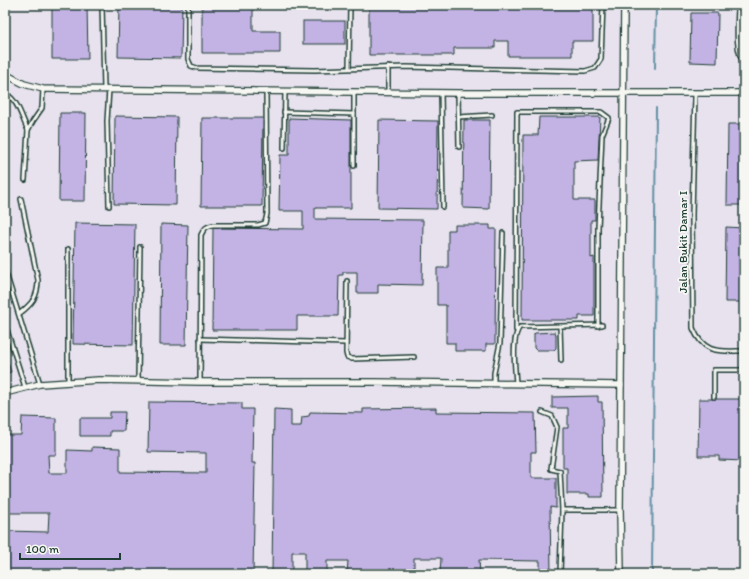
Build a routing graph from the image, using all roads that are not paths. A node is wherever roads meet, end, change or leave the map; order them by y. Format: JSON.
{"nodes":[{"id":1,"x":102,"y":5,"type":"edge"},
{"id":2,"x":188,"y":5,"type":"edge"},
{"id":3,"x":350,"y":5,"type":"edge"},
{"id":4,"x":603,"y":5,"type":"edge"},
{"id":5,"x":624,"y":5,"type":"edge"},
{"id":6,"x":738,"y":5,"type":"edge"},
{"id":7,"x":744,"y":62,"type":"edge"},
{"id":8,"x":388,"y":67,"type":"junction"},
{"id":9,"x":349,"y":68,"type":"junction"},
{"id":10,"x":5,"y":74,"type":"edge"},
{"id":11,"x":43,"y":89,"type":"junction"},
{"id":12,"x":106,"y":89,"type":"junction"},
{"id":13,"x":266,"y":91,"type":"junction"},
{"id":14,"x":285,"y":91,"type":"junction"},
{"id":15,"x":388,"y":91,"type":"junction"},
{"id":16,"x":354,"y":92,"type":"junction"},
{"id":17,"x":441,"y":92,"type":"junction"},
{"id":18,"x":5,"y":93,"type":"edge"},
{"id":19,"x":458,"y":93,"type":"junction"},
{"id":20,"x":622,"y":93,"type":"junction"},
{"id":21,"x":744,"y":93,"type":"edge"},
{"id":22,"x":694,"y":94,"type":"junction"},
{"id":23,"x":284,"y":112,"type":"junction"},
{"id":24,"x":354,"y":114,"type":"junction"},
{"id":25,"x":492,"y":115,"type":"dead end"},
{"id":26,"x":458,"y":117,"type":"junction"},
{"id":27,"x":28,"y":130,"type":"junction"},
{"id":28,"x":459,"y":147,"type":"dead end"},
{"id":29,"x":284,"y":148,"type":"dead end"},
{"id":30,"x":354,"y":166,"type":"dead end"},
{"id":31,"x":25,"y":180,"type":"dead end"},
{"id":32,"x":21,"y":199,"type":"dead end"},
{"id":33,"x":109,"y":206,"type":"dead end"},
{"id":34,"x":444,"y":207,"type":"dead end"},
{"id":35,"x":503,"y":233,"type":"dead end"},
{"id":36,"x":140,"y":247,"type":"dead end"},
{"id":37,"x":68,"y":249,"type":"dead end"},
{"id":38,"x":5,"y":270,"type":"edge"},
{"id":39,"x":347,"y":281,"type":"dead end"},
{"id":40,"x":19,"y":314,"type":"junction"},
{"id":41,"x":5,"y":324,"type":"edge"},
{"id":42,"x":560,"y":326,"type":"junction"},
{"id":43,"x":516,"y":330,"type":"junction"},
{"id":44,"x":200,"y":339,"type":"junction"},
{"id":45,"x":346,"y":343,"type":"junction"},
{"id":46,"x":744,"y":351,"type":"edge"},
{"id":47,"x":414,"y":357,"type":"dead end"},
{"id":48,"x":561,"y":360,"type":"dead end"},
{"id":49,"x":744,"y":370,"type":"edge"},
{"id":50,"x":138,"y":380,"type":"junction"},
{"id":51,"x":200,"y":382,"type":"junction"},
{"id":52,"x":68,"y":383,"type":"junction"},
{"id":53,"x":40,"y":384,"type":"junction"},
{"id":54,"x":494,"y":384,"type":"junction"},
{"id":55,"x":516,"y":384,"type":"junction"},
{"id":56,"x":621,"y":385,"type":"junction"},
{"id":57,"x":25,"y":387,"type":"junction"},
{"id":58,"x":5,"y":393,"type":"edge"},
{"id":59,"x":714,"y":397,"type":"dead end"},
{"id":60,"x":542,"y":412,"type":"dead end"},
{"id":61,"x":562,"y":510,"type":"junction"},
{"id":62,"x":620,"y":510,"type":"junction"},
{"id":63,"x":560,"y":574,"type":"edge"},
{"id":64,"x":621,"y":574,"type":"edge"}],
"edges":[{"from":1,"to":12,"type":"lane"},
{"from":2,"to":9,"type":"lane"},
{"from":3,"to":9,"type":"lane"},
{"from":4,"to":8,"type":"lane"},
{"from":5,"to":20,"type":"street"},
{"from":6,"to":7,"type":"lane"},
{"from":8,"to":9,"type":"lane"},
{"from":8,"to":15,"type":"lane"},
{"from":10,"to":11,"type":"street"},
{"from":11,"to":12,"type":"street"},
{"from":11,"to":27,"type":"lane"},
{"from":12,"to":13,"type":"street"},
{"from":12,"to":33,"type":"lane"},
{"from":13,"to":14,"type":"street"},
{"from":13,"to":44,"type":"lane"},
{"from":14,"to":16,"type":"street"},
{"from":14,"to":23,"type":"lane"},
{"from":15,"to":16,"type":"street"},
{"from":15,"to":17,"type":"street"},
{"from":16,"to":24,"type":"lane"},
{"from":17,"to":19,"type":"street"},
{"from":17,"to":34,"type":"lane"},
{"from":18,"to":27,"type":"lane"},
{"from":19,"to":20,"type":"street"},
{"from":19,"to":26,"type":"lane"},
{"from":20,"to":22,"type":"street"},
{"from":20,"to":56,"type":"street"},
{"from":21,"to":22,"type":"street"},
{"from":22,"to":46,"type":"lane","name":"Jalan Bukit Damar I"},
{"from":23,"to":24,"type":"lane"},
{"from":23,"to":29,"type":"lane"},
{"from":24,"to":30,"type":"lane"},
{"from":25,"to":26,"type":"lane"},
{"from":26,"to":28,"type":"lane"},
{"from":27,"to":31,"type":"lane"},
{"from":32,"to":40,"type":"lane"},
{"from":35,"to":54,"type":"lane"},
{"from":36,"to":50,"type":"lane"},
{"from":37,"to":52,"type":"lane"},
{"from":38,"to":40,"type":"lane"},
{"from":39,"to":45,"type":"lane"},
{"from":40,"to":53,"type":"lane"},
{"from":41,"to":57,"type":"lane"},
{"from":42,"to":43,"type":"lane"},
{"from":42,"to":43,"type":"lane"},
{"from":42,"to":48,"type":"lane"},
{"from":43,"to":55,"type":"lane"},
{"from":44,"to":45,"type":"lane"},
{"from":44,"to":51,"type":"lane"},
{"from":45,"to":47,"type":"lane"},
{"from":49,"to":59,"type":"lane"},
{"from":50,"to":51,"type":"street"},
{"from":50,"to":52,"type":"street"},
{"from":51,"to":54,"type":"street"},
{"from":52,"to":53,"type":"street"},
{"from":53,"to":57,"type":"street"},
{"from":54,"to":55,"type":"street"},
{"from":55,"to":56,"type":"street"},
{"from":56,"to":62,"type":"street"},
{"from":57,"to":58,"type":"street"},
{"from":60,"to":61,"type":"lane"},
{"from":61,"to":62,"type":"lane"},
{"from":61,"to":63,"type":"lane"},
{"from":62,"to":64,"type":"street"}]}
